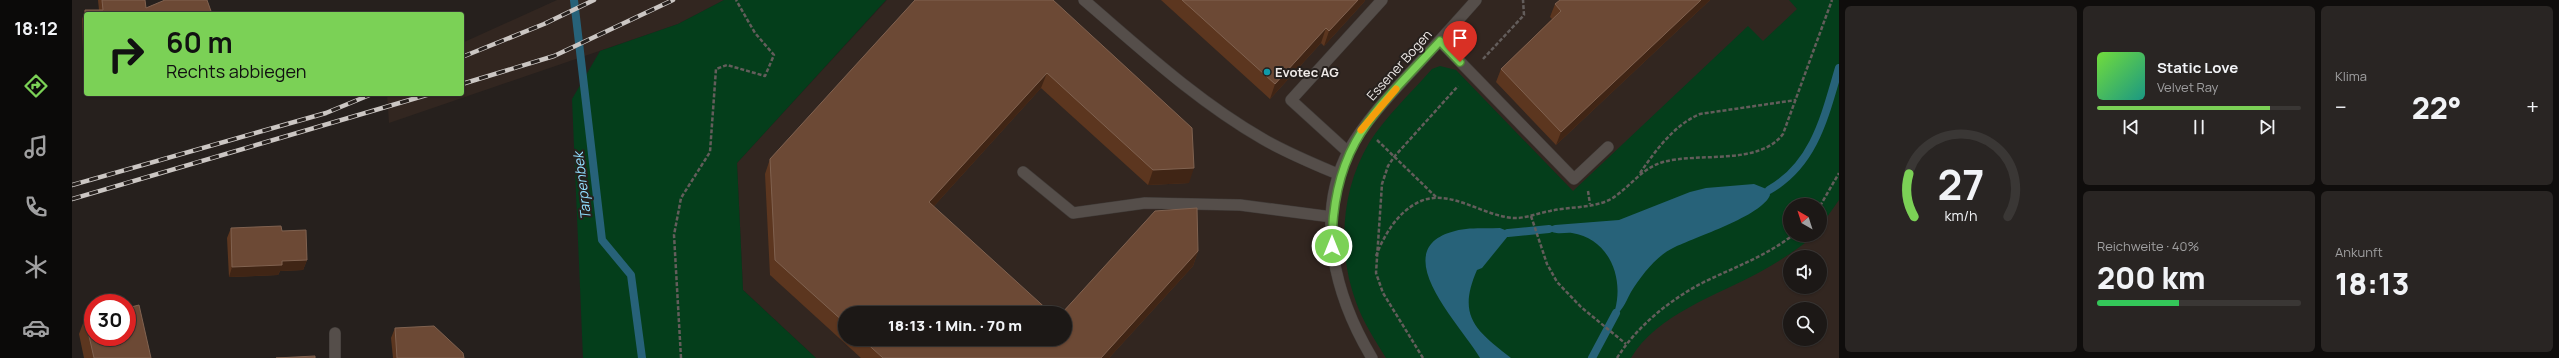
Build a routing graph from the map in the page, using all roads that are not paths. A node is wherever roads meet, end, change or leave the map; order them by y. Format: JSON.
{"nodes":[{"id":1,"x":1084,"y":0,"type":"edge"},
{"id":2,"x":1382,"y":0,"type":"edge"},
{"id":3,"x":1476,"y":0,"type":"edge"},
{"id":4,"x":1440,"y":41,"type":"junction"},
{"id":5,"x":1608,"y":147,"type":"dead end"},
{"id":6,"x":1348,"y":152,"type":"junction"},
{"id":7,"x":1023,"y":172,"type":"dead end"},
{"id":8,"x":1340,"y":175,"type":"junction"},
{"id":9,"x":1332,"y":217,"type":"junction"},
{"id":10,"x":335,"y":333,"type":"dead end"},
{"id":11,"x":335,"y":358,"type":"edge"},
{"id":12,"x":1372,"y":358,"type":"edge"}],
"edges":[{"from":1,"to":8,"type":"street"},
{"from":2,"to":6,"type":"street"},
{"from":3,"to":4,"type":"street","name":"Essener Bogen"},
{"from":4,"to":5,"type":"street"},
{"from":4,"to":6,"type":"street","name":"Essener Bogen"},
{"from":6,"to":8,"type":"street","name":"Essener Bogen"},
{"from":7,"to":9,"type":"street"},
{"from":8,"to":9,"type":"street","name":"Essener Bogen"},
{"from":9,"to":12,"type":"street","name":"Essener Bogen"},
{"from":10,"to":11,"type":"street"}]}
